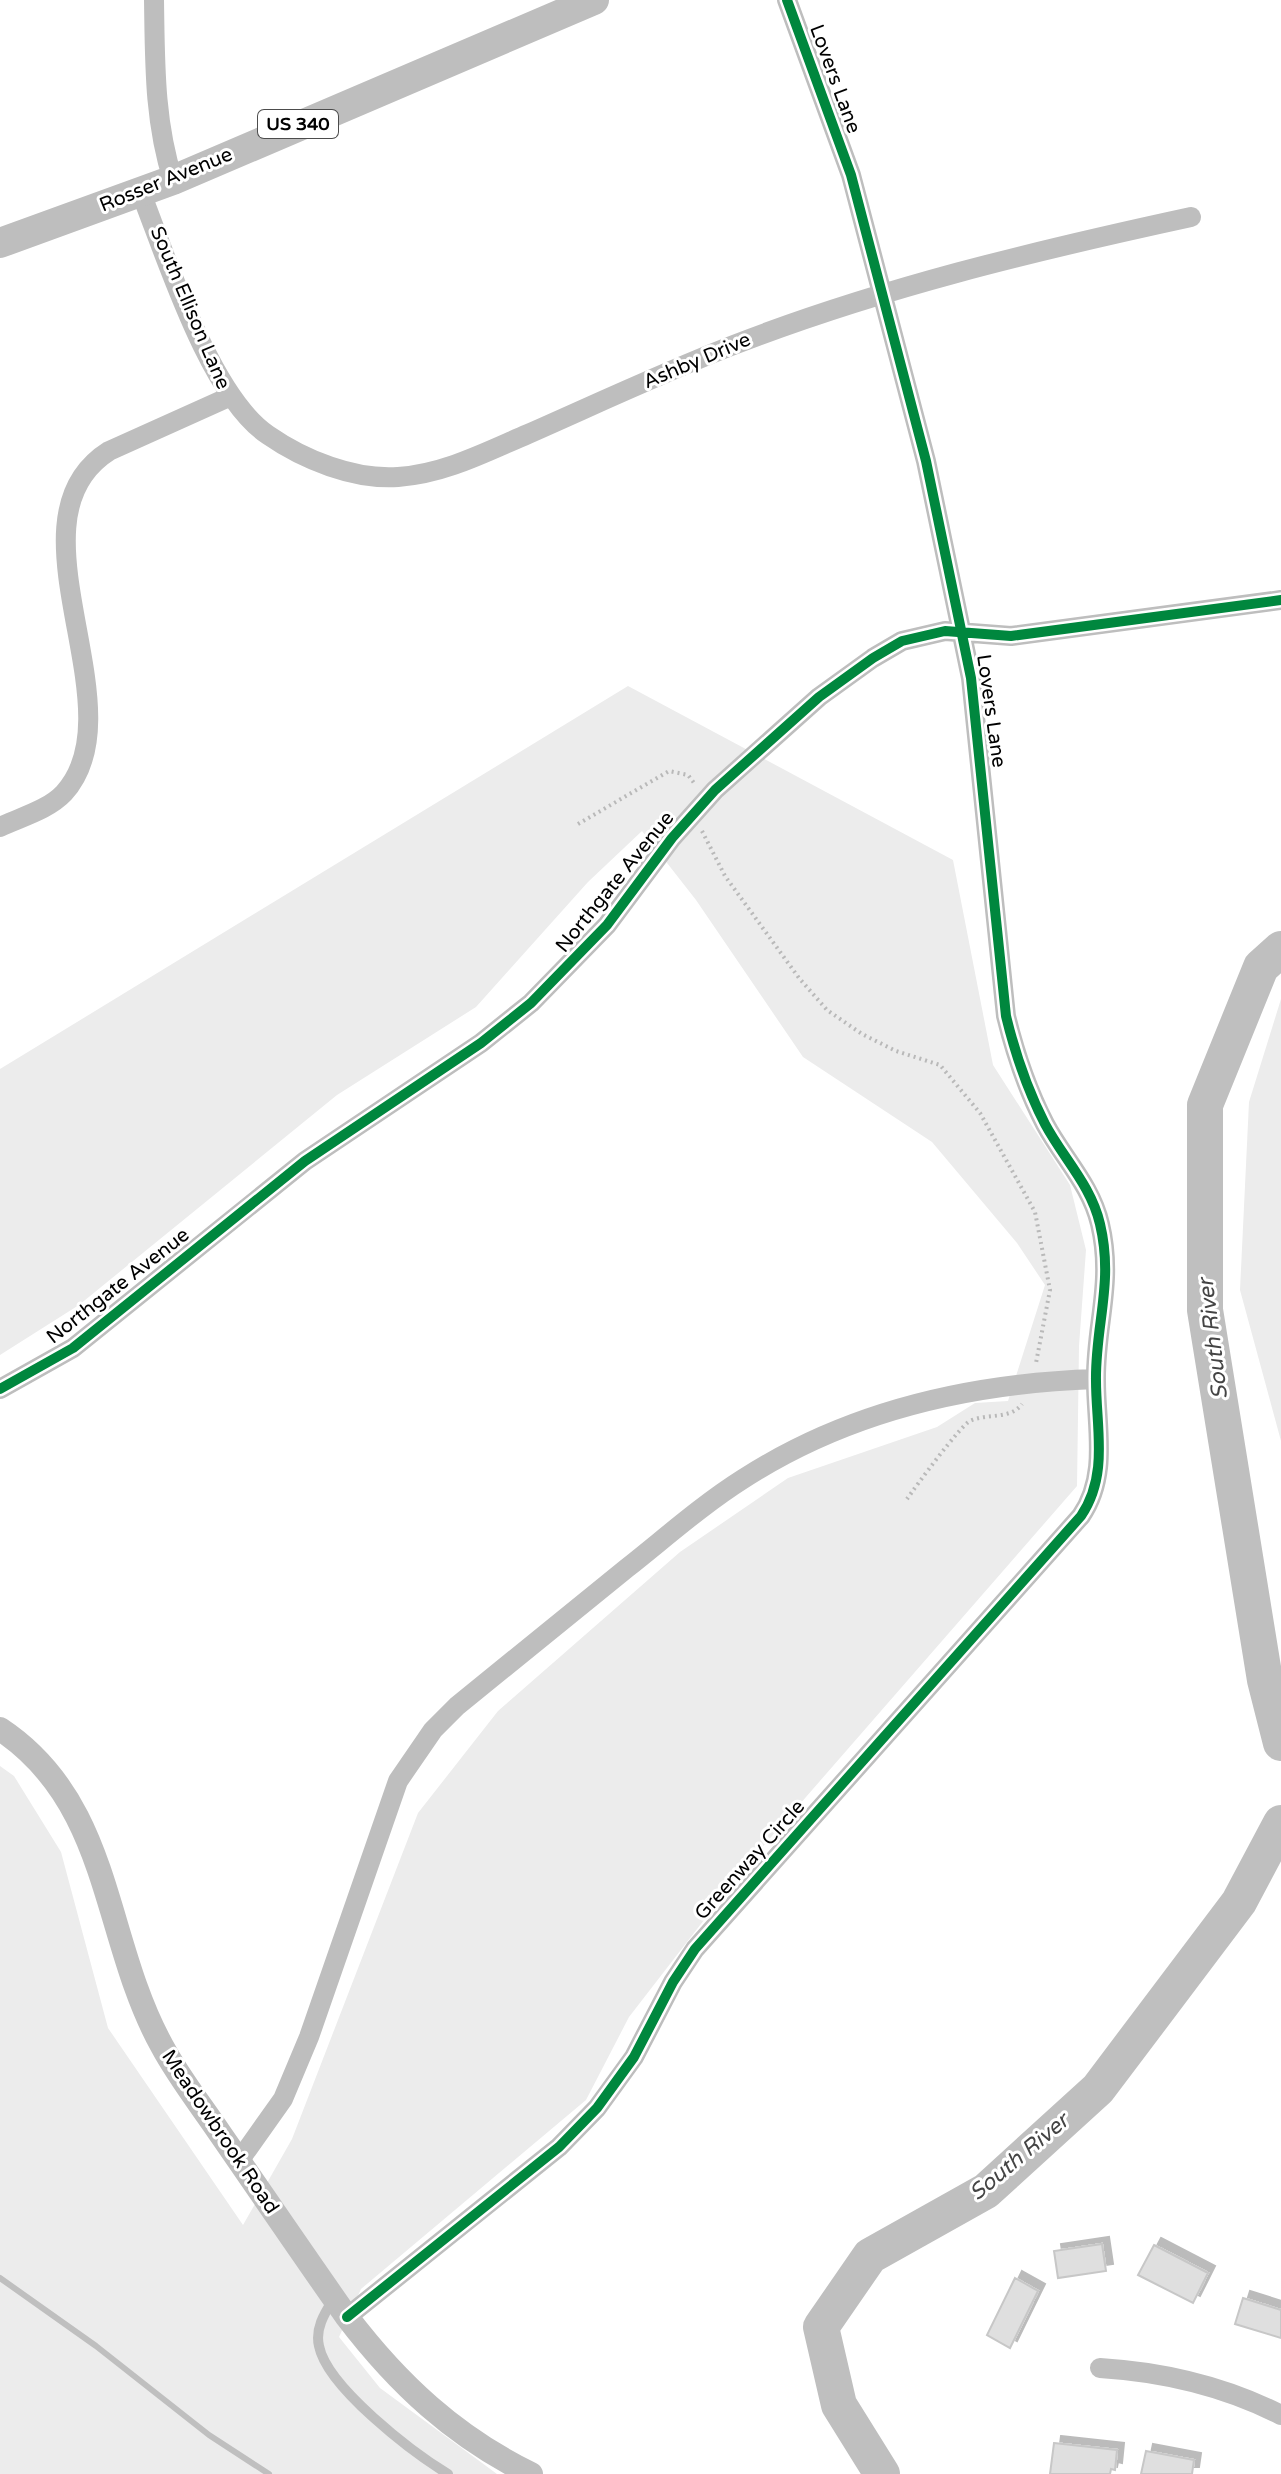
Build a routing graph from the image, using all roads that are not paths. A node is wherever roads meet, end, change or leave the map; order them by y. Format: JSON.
{"nodes":[{"id":1,"x":154,"y":0,"type":"edge"},
{"id":2,"x":594,"y":0,"type":"edge"},
{"id":3,"x":787,"y":0,"type":"edge"},
{"id":4,"x":173,"y":180,"type":"junction"},
{"id":5,"x":141,"y":193,"type":"junction"},
{"id":6,"x":1191,"y":217,"type":"dead end"},
{"id":7,"x":0,"y":243,"type":"edge"},
{"id":8,"x":884,"y":291,"type":"junction"},
{"id":9,"x":229,"y":397,"type":"junction"},
{"id":10,"x":1281,"y":600,"type":"edge"},
{"id":11,"x":962,"y":632,"type":"junction"},
{"id":12,"x":0,"y":827,"type":"edge"},
{"id":13,"x":1096,"y":1379,"type":"junction"},
{"id":14,"x":0,"y":1389,"type":"edge"},
{"id":15,"x":0,"y":1729,"type":"edge"},
{"id":16,"x":239,"y":2161,"type":"junction"},
{"id":17,"x":340,"y":2308,"type":"junction"},
{"id":18,"x":1100,"y":2368,"type":"dead end"},
{"id":19,"x":1281,"y":2415,"type":"edge"},
{"id":20,"x":448,"y":2474,"type":"edge"},
{"id":21,"x":531,"y":2474,"type":"edge"}],
"edges":[{"from":1,"to":4,"type":"street"},
{"from":2,"to":4,"type":"main road","name":"Rosser Avenue","number":"US 340"},
{"from":3,"to":8,"type":"street","name":"Lovers Lane"},
{"from":4,"to":5,"type":"main road","name":"Rosser Avenue","number":"US 340"},
{"from":5,"to":7,"type":"main road","name":"Rosser Avenue","number":"US 340"},
{"from":5,"to":9,"type":"street","name":"South Ellison Lane"},
{"from":6,"to":8,"type":"street","name":"Ashby Drive"},
{"from":8,"to":9,"type":"street","name":"Ashby Drive"},
{"from":8,"to":11,"type":"street","name":"Lovers Lane"},
{"from":9,"to":12,"type":"street","name":"South Ellison Lane"},
{"from":10,"to":11,"type":"street","name":"Northgate Avenue"},
{"from":11,"to":13,"type":"street","name":"Lovers Lane"},
{"from":11,"to":14,"type":"street","name":"Northgate Avenue"},
{"from":13,"to":16,"type":"street"},
{"from":13,"to":17,"type":"street","name":"Greenway Circle"},
{"from":15,"to":16,"type":"street","name":"Meadowbrook Road"},
{"from":16,"to":17,"type":"street","name":"Meadowbrook Road"},
{"from":17,"to":20,"type":"lane"},
{"from":17,"to":21,"type":"street","name":"Meadowbrook Road"},
{"from":18,"to":19,"type":"street"}]}
